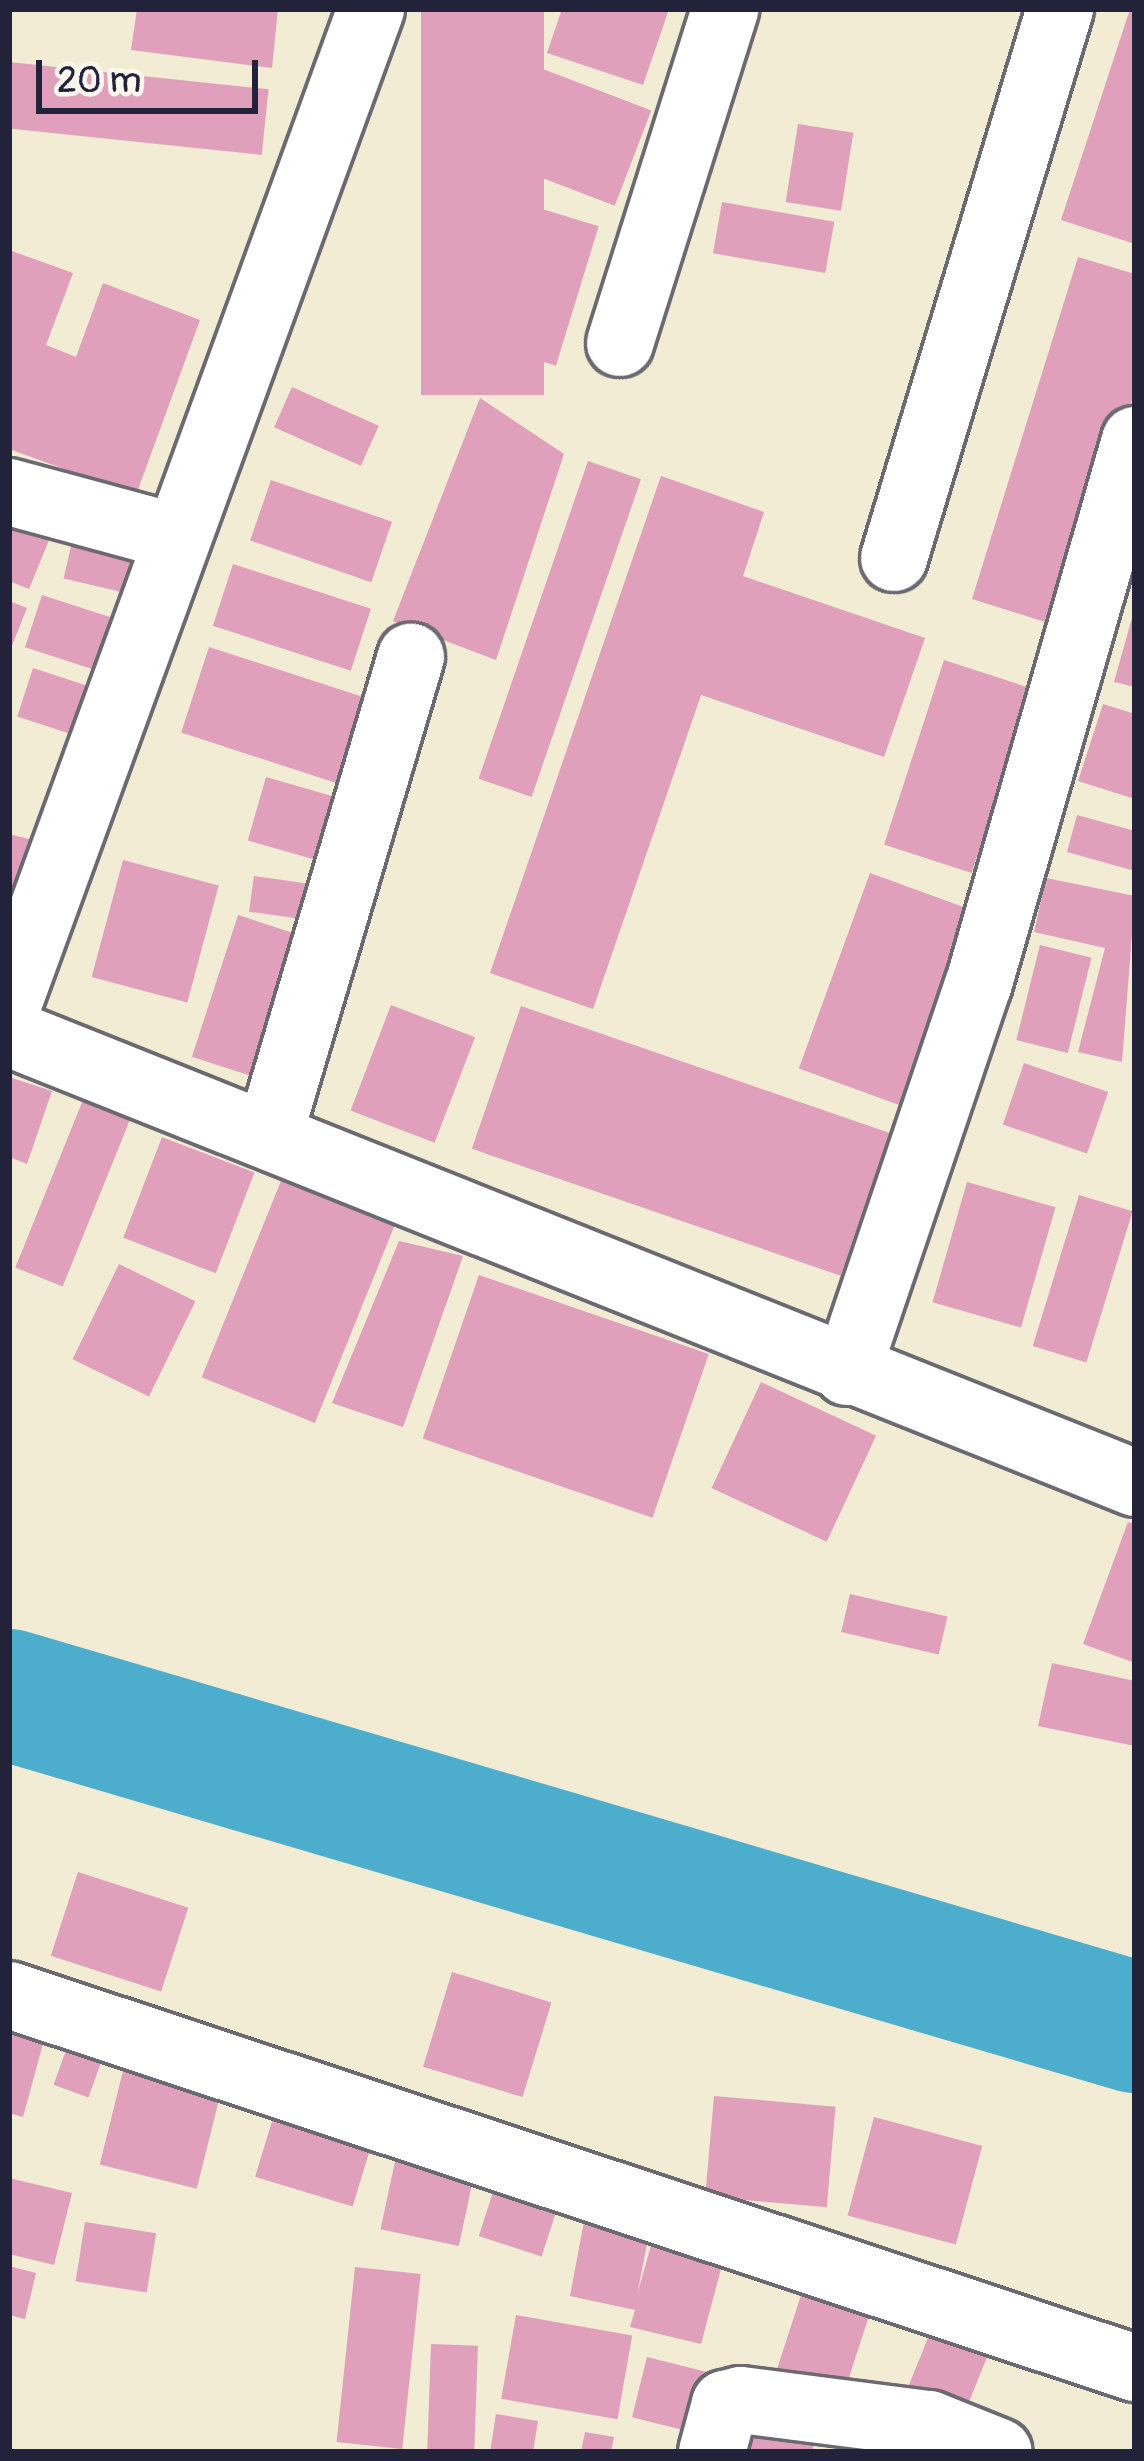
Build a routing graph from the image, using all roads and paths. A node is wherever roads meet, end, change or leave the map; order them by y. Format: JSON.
{"nodes":[{"id":1,"x":371,"y":9,"type":"edge"},
{"id":2,"x":724,"y":9,"type":"edge"},
{"id":3,"x":1060,"y":9,"type":"edge"},
{"id":4,"x":620,"y":343,"type":"dead end"},
{"id":5,"x":1135,"y":440,"type":"edge"},
{"id":6,"x":9,"y":492,"type":"edge"},
{"id":7,"x":172,"y":536,"type":"junction"},
{"id":8,"x":894,"y":557,"type":"dead end"},
{"id":9,"x":411,"y":657,"type":"dead end"},
{"id":10,"x":9,"y":1002,"type":"edge"},
{"id":11,"x":9,"y":1033,"type":"edge"},
{"id":12,"x":269,"y":1136,"type":"junction"},
{"id":13,"x":848,"y":1372,"type":"junction"},
{"id":14,"x":1135,"y":1483,"type":"edge"},
{"id":15,"x":9,"y":1995,"type":"edge"},
{"id":16,"x":1135,"y":2368,"type":"edge"},
{"id":17,"x":712,"y":2452,"type":"edge"},
{"id":18,"x":999,"y":2452,"type":"edge"}],
"edges":[{"from":1,"to":7,"type":"street"},
{"from":2,"to":4,"type":"street"},
{"from":3,"to":8,"type":"street"},
{"from":5,"to":13,"type":"street"},
{"from":6,"to":7,"type":"street"},
{"from":7,"to":10,"type":"street"},
{"from":9,"to":12,"type":"street"},
{"from":11,"to":12,"type":"street"},
{"from":12,"to":13,"type":"street"},
{"from":13,"to":14,"type":"street"},
{"from":15,"to":16,"type":"street"},
{"from":17,"to":18,"type":"street"}]}
